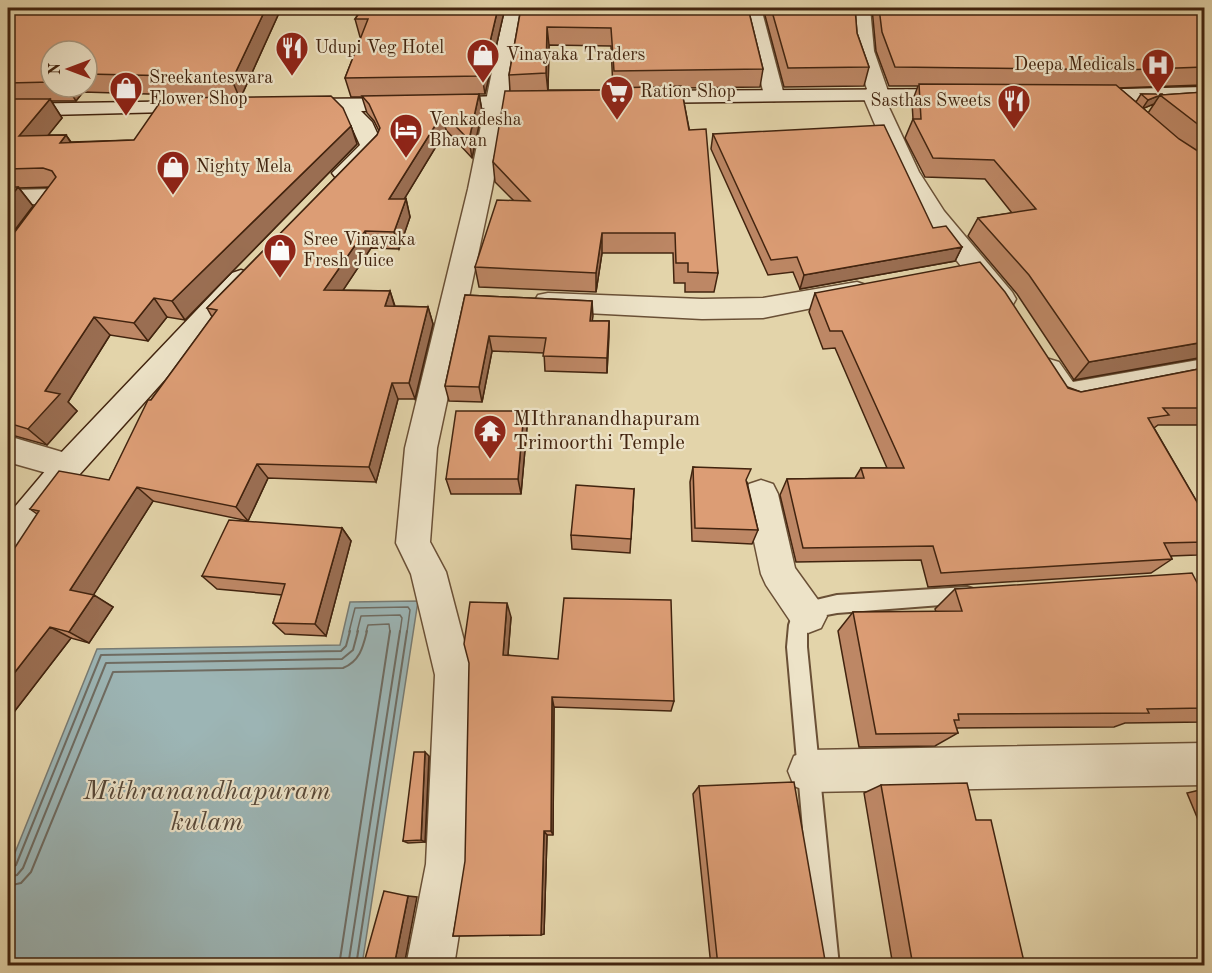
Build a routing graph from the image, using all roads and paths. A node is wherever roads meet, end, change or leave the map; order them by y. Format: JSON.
{"nodes":[{"id":1,"x":514,"y":8,"type":"edge"},
{"id":2,"x":752,"y":8,"type":"edge"},
{"id":3,"x":861,"y":8,"type":"edge"},
{"id":4,"x":1204,"y":93,"type":"edge"},
{"id":5,"x":876,"y":94,"type":"junction"},
{"id":6,"x":774,"y":95,"type":"junction"},
{"id":7,"x":984,"y":95,"type":"edge"},
{"id":8,"x":1066,"y":96,"type":"edge"},
{"id":9,"x":614,"y":97,"type":"edge"},
{"id":10,"x":1112,"y":97,"type":"junction"},
{"id":11,"x":567,"y":99,"type":"edge"},
{"id":12,"x":497,"y":102,"type":"junction"},
{"id":13,"x":342,"y":104,"type":"junction"},
{"id":14,"x":446,"y":104,"type":"junction"},
{"id":15,"x":270,"y":105,"type":"edge"},
{"id":16,"x":222,"y":106,"type":"edge"},
{"id":17,"x":8,"y":110,"type":"edge"},
{"id":18,"x":1136,"y":118,"type":"edge"},
{"id":19,"x":387,"y":134,"type":"junction"},
{"id":20,"x":326,"y":190,"type":"edge"},
{"id":21,"x":8,"y":197,"type":"edge"},
{"id":22,"x":262,"y":256,"type":"edge"},
{"id":23,"x":8,"y":259,"type":"edge"},
{"id":24,"x":884,"y":286,"type":"edge"},
{"id":25,"x":526,"y":301,"type":"edge"},
{"id":26,"x":1017,"y":320,"type":"edge"},
{"id":27,"x":1035,"y":348,"type":"edge"},
{"id":28,"x":1204,"y":370,"type":"edge"},
{"id":29,"x":8,"y":449,"type":"edge"},
{"id":30,"x":68,"y":466,"type":"junction"},
{"id":31,"x":761,"y":494,"type":"dead end"},
{"id":32,"x":8,"y":540,"type":"edge"},
{"id":33,"x":989,"y":594,"type":"edge"},
{"id":34,"x":808,"y":616,"type":"junction"},
{"id":35,"x":1204,"y":764,"type":"edge"},
{"id":36,"x":809,"y":771,"type":"junction"},
{"id":37,"x":430,"y":966,"type":"edge"},
{"id":38,"x":827,"y":966,"type":"edge"}],
"edges":[{"from":1,"to":12,"type":"street"},
{"from":2,"to":6,"type":"street"},
{"from":3,"to":5,"type":"street"},
{"from":4,"to":10,"type":"street"},
{"from":5,"to":6,"type":"street"},
{"from":5,"to":7,"type":"street"},
{"from":5,"to":26,"type":"street"},
{"from":6,"to":9,"type":"street"},
{"from":8,"to":10,"type":"street"},
{"from":10,"to":18,"type":"street"},
{"from":11,"to":12,"type":"street"},
{"from":12,"to":14,"type":"street"},
{"from":12,"to":37,"type":"street"},
{"from":13,"to":14,"type":"street"},
{"from":13,"to":15,"type":"street"},
{"from":13,"to":19,"type":"street"},
{"from":14,"to":19,"type":"street"},
{"from":16,"to":17,"type":"street"},
{"from":19,"to":20,"type":"street"},
{"from":21,"to":23,"type":"street"},
{"from":22,"to":30,"type":"street"},
{"from":24,"to":25,"type":"street"},
{"from":27,"to":28,"type":"street"},
{"from":29,"to":30,"type":"street"},
{"from":30,"to":32,"type":"street"},
{"from":31,"to":34,"type":"street"},
{"from":33,"to":34,"type":"lane"},
{"from":34,"to":36,"type":"lane"},
{"from":35,"to":36,"type":"street"},
{"from":36,"to":38,"type":"lane"}]}
